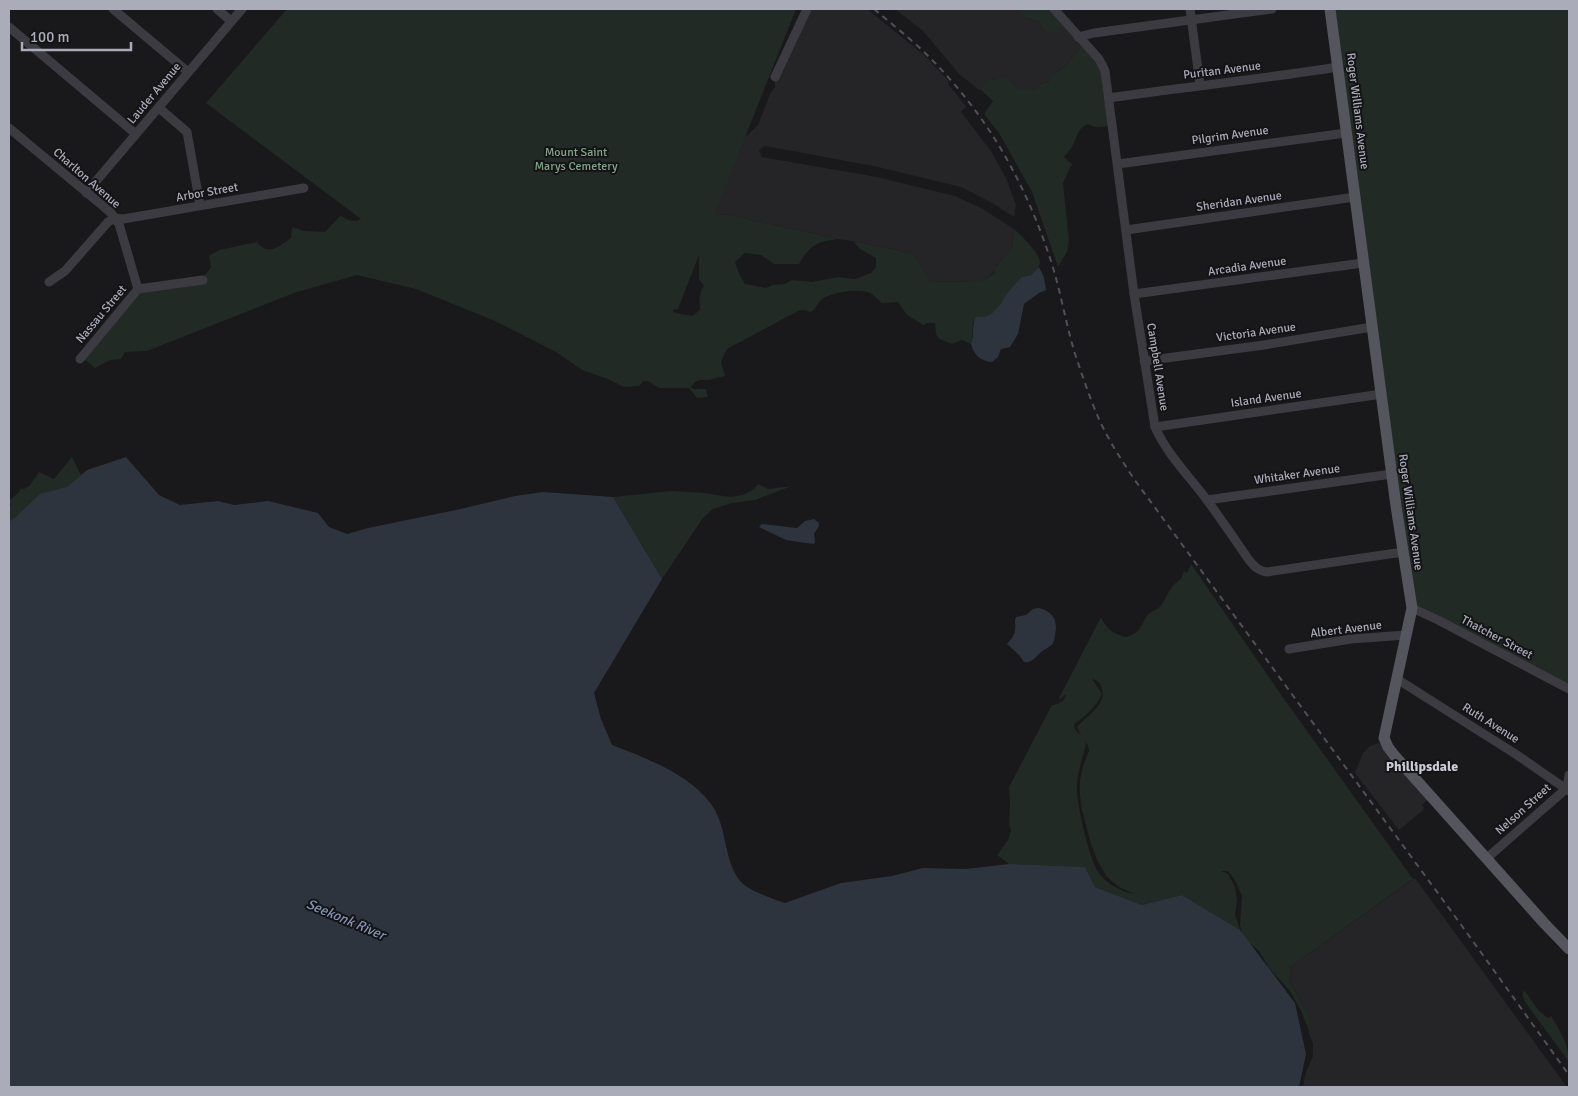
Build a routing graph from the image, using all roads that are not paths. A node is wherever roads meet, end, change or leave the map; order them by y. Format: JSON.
{"nodes":[{"id":1,"x":113,"y":9,"type":"edge"},
{"id":2,"x":217,"y":9,"type":"edge"},
{"id":3,"x":242,"y":9,"type":"edge"},
{"id":4,"x":807,"y":9,"type":"edge"},
{"id":5,"x":1054,"y":9,"type":"edge"},
{"id":6,"x":1190,"y":9,"type":"edge"},
{"id":7,"x":1272,"y":9,"type":"edge"},
{"id":8,"x":1330,"y":9,"type":"edge"},
{"id":9,"x":1191,"y":19,"type":"junction"},
{"id":10,"x":231,"y":21,"type":"junction"},
{"id":11,"x":9,"y":27,"type":"edge"},
{"id":12,"x":1078,"y":37,"type":"junction"},
{"id":13,"x":1338,"y":67,"type":"junction"},
{"id":14,"x":188,"y":72,"type":"junction"},
{"id":15,"x":775,"y":77,"type":"dead end"},
{"id":16,"x":1200,"y":85,"type":"junction"},
{"id":17,"x":1109,"y":98,"type":"junction"},
{"id":18,"x":158,"y":108,"type":"junction"},
{"id":19,"x":9,"y":128,"type":"edge"},
{"id":20,"x":1346,"y":133,"type":"junction"},
{"id":21,"x":136,"y":134,"type":"junction"},
{"id":22,"x":1118,"y":164,"type":"junction"},
{"id":23,"x":304,"y":188,"type":"dead end"},
{"id":24,"x":86,"y":193,"type":"junction"},
{"id":25,"x":1355,"y":197,"type":"junction"},
{"id":26,"x":200,"y":205,"type":"junction"},
{"id":27,"x":115,"y":218,"type":"junction"},
{"id":28,"x":1126,"y":230,"type":"junction"},
{"id":29,"x":1363,"y":263,"type":"junction"},
{"id":30,"x":203,"y":280,"type":"dead end"},
{"id":31,"x":49,"y":282,"type":"dead end"},
{"id":32,"x":138,"y":289,"type":"junction"},
{"id":33,"x":1134,"y":294,"type":"junction"},
{"id":34,"x":1372,"y":327,"type":"junction"},
{"id":35,"x":80,"y":359,"type":"dead end"},
{"id":36,"x":1144,"y":361,"type":"junction"},
{"id":37,"x":1382,"y":394,"type":"junction"},
{"id":38,"x":1155,"y":427,"type":"junction"},
{"id":39,"x":1392,"y":474,"type":"junction"},
{"id":40,"x":1206,"y":500,"type":"junction"},
{"id":41,"x":1403,"y":552,"type":"junction"},
{"id":42,"x":1412,"y":608,"type":"junction"},
{"id":43,"x":1406,"y":635,"type":"junction"},
{"id":44,"x":1289,"y":648,"type":"dead end"},
{"id":45,"x":1397,"y":679,"type":"junction"},
{"id":46,"x":1569,"y":689,"type":"edge"},
{"id":47,"x":1569,"y":775,"type":"edge"},
{"id":48,"x":1568,"y":789,"type":"edge"},
{"id":49,"x":1487,"y":858,"type":"junction"},
{"id":50,"x":1569,"y":949,"type":"edge"}],
"edges":[{"from":1,"to":14,"type":"street"},
{"from":2,"to":10,"type":"street"},
{"from":3,"to":10,"type":"street","name":"Lauder Avenue"},
{"from":4,"to":15,"type":"street"},
{"from":5,"to":12,"type":"street","name":"Campbell Avenue"},
{"from":6,"to":9,"type":"street"},
{"from":7,"to":9,"type":"street"},
{"from":8,"to":13,"type":"main road","name":"Roger Williams Avenue"},
{"from":9,"to":12,"type":"street"},
{"from":9,"to":16,"type":"street"},
{"from":10,"to":14,"type":"street","name":"Lauder Avenue"},
{"from":11,"to":21,"type":"street"},
{"from":12,"to":17,"type":"street","name":"Campbell Avenue"},
{"from":13,"to":16,"type":"street","name":"Puritan Avenue"},
{"from":13,"to":20,"type":"main road","name":"Roger Williams Avenue"},
{"from":14,"to":18,"type":"street","name":"Lauder Avenue"},
{"from":16,"to":17,"type":"street","name":"Puritan Avenue"},
{"from":17,"to":22,"type":"street","name":"Campbell Avenue"},
{"from":18,"to":21,"type":"street","name":"Lauder Avenue"},
{"from":18,"to":26,"type":"street"},
{"from":19,"to":24,"type":"street","name":"Charlton Avenue"},
{"from":20,"to":22,"type":"street","name":"Pilgrim Avenue"},
{"from":20,"to":25,"type":"main road","name":"Roger Williams Avenue"},
{"from":21,"to":24,"type":"street","name":"Lauder Avenue"},
{"from":22,"to":28,"type":"street","name":"Campbell Avenue"},
{"from":23,"to":26,"type":"street","name":"Arbor Street"},
{"from":24,"to":27,"type":"street","name":"Charlton Avenue"},
{"from":25,"to":28,"type":"street","name":"Sheridan Avenue"},
{"from":25,"to":29,"type":"main road","name":"Roger Williams Avenue"},
{"from":26,"to":27,"type":"street","name":"Arbor Street"},
{"from":27,"to":31,"type":"street"},
{"from":27,"to":32,"type":"street","name":"Charlton Avenue"},
{"from":28,"to":33,"type":"street","name":"Campbell Avenue"},
{"from":29,"to":33,"type":"street","name":"Arcadia Avenue"},
{"from":29,"to":34,"type":"main road","name":"Roger Williams Avenue"},
{"from":30,"to":32,"type":"street","name":"Nassau Street"},
{"from":32,"to":35,"type":"street","name":"Nassau Street"},
{"from":33,"to":36,"type":"street","name":"Campbell Avenue"},
{"from":34,"to":36,"type":"street","name":"Victoria Avenue"},
{"from":34,"to":37,"type":"main road","name":"Roger Williams Avenue"},
{"from":36,"to":38,"type":"street","name":"Campbell Avenue"},
{"from":37,"to":38,"type":"street","name":"Island Avenue"},
{"from":37,"to":39,"type":"main road","name":"Roger Williams Avenue"},
{"from":38,"to":40,"type":"street","name":"Campbell Avenue"},
{"from":39,"to":40,"type":"street","name":"Whitaker Avenue"},
{"from":39,"to":41,"type":"main road","name":"Roger Williams Avenue"},
{"from":40,"to":41,"type":"street","name":"Campbell Avenue"},
{"from":41,"to":42,"type":"main road","name":"Roger Williams Avenue"},
{"from":42,"to":43,"type":"main road","name":"Roger Williams Avenue"},
{"from":42,"to":46,"type":"street","name":"Thatcher Street"},
{"from":43,"to":44,"type":"street","name":"Albert Avenue"},
{"from":43,"to":45,"type":"main road","name":"Roger Williams Avenue"},
{"from":45,"to":48,"type":"street","name":"Ruth Avenue"},
{"from":45,"to":49,"type":"main road","name":"Roger Williams Avenue"},
{"from":47,"to":48,"type":"street","name":"Nelson Street"},
{"from":48,"to":49,"type":"street","name":"Nelson Street"},
{"from":49,"to":50,"type":"main road","name":"Roger Williams Avenue"}]}
